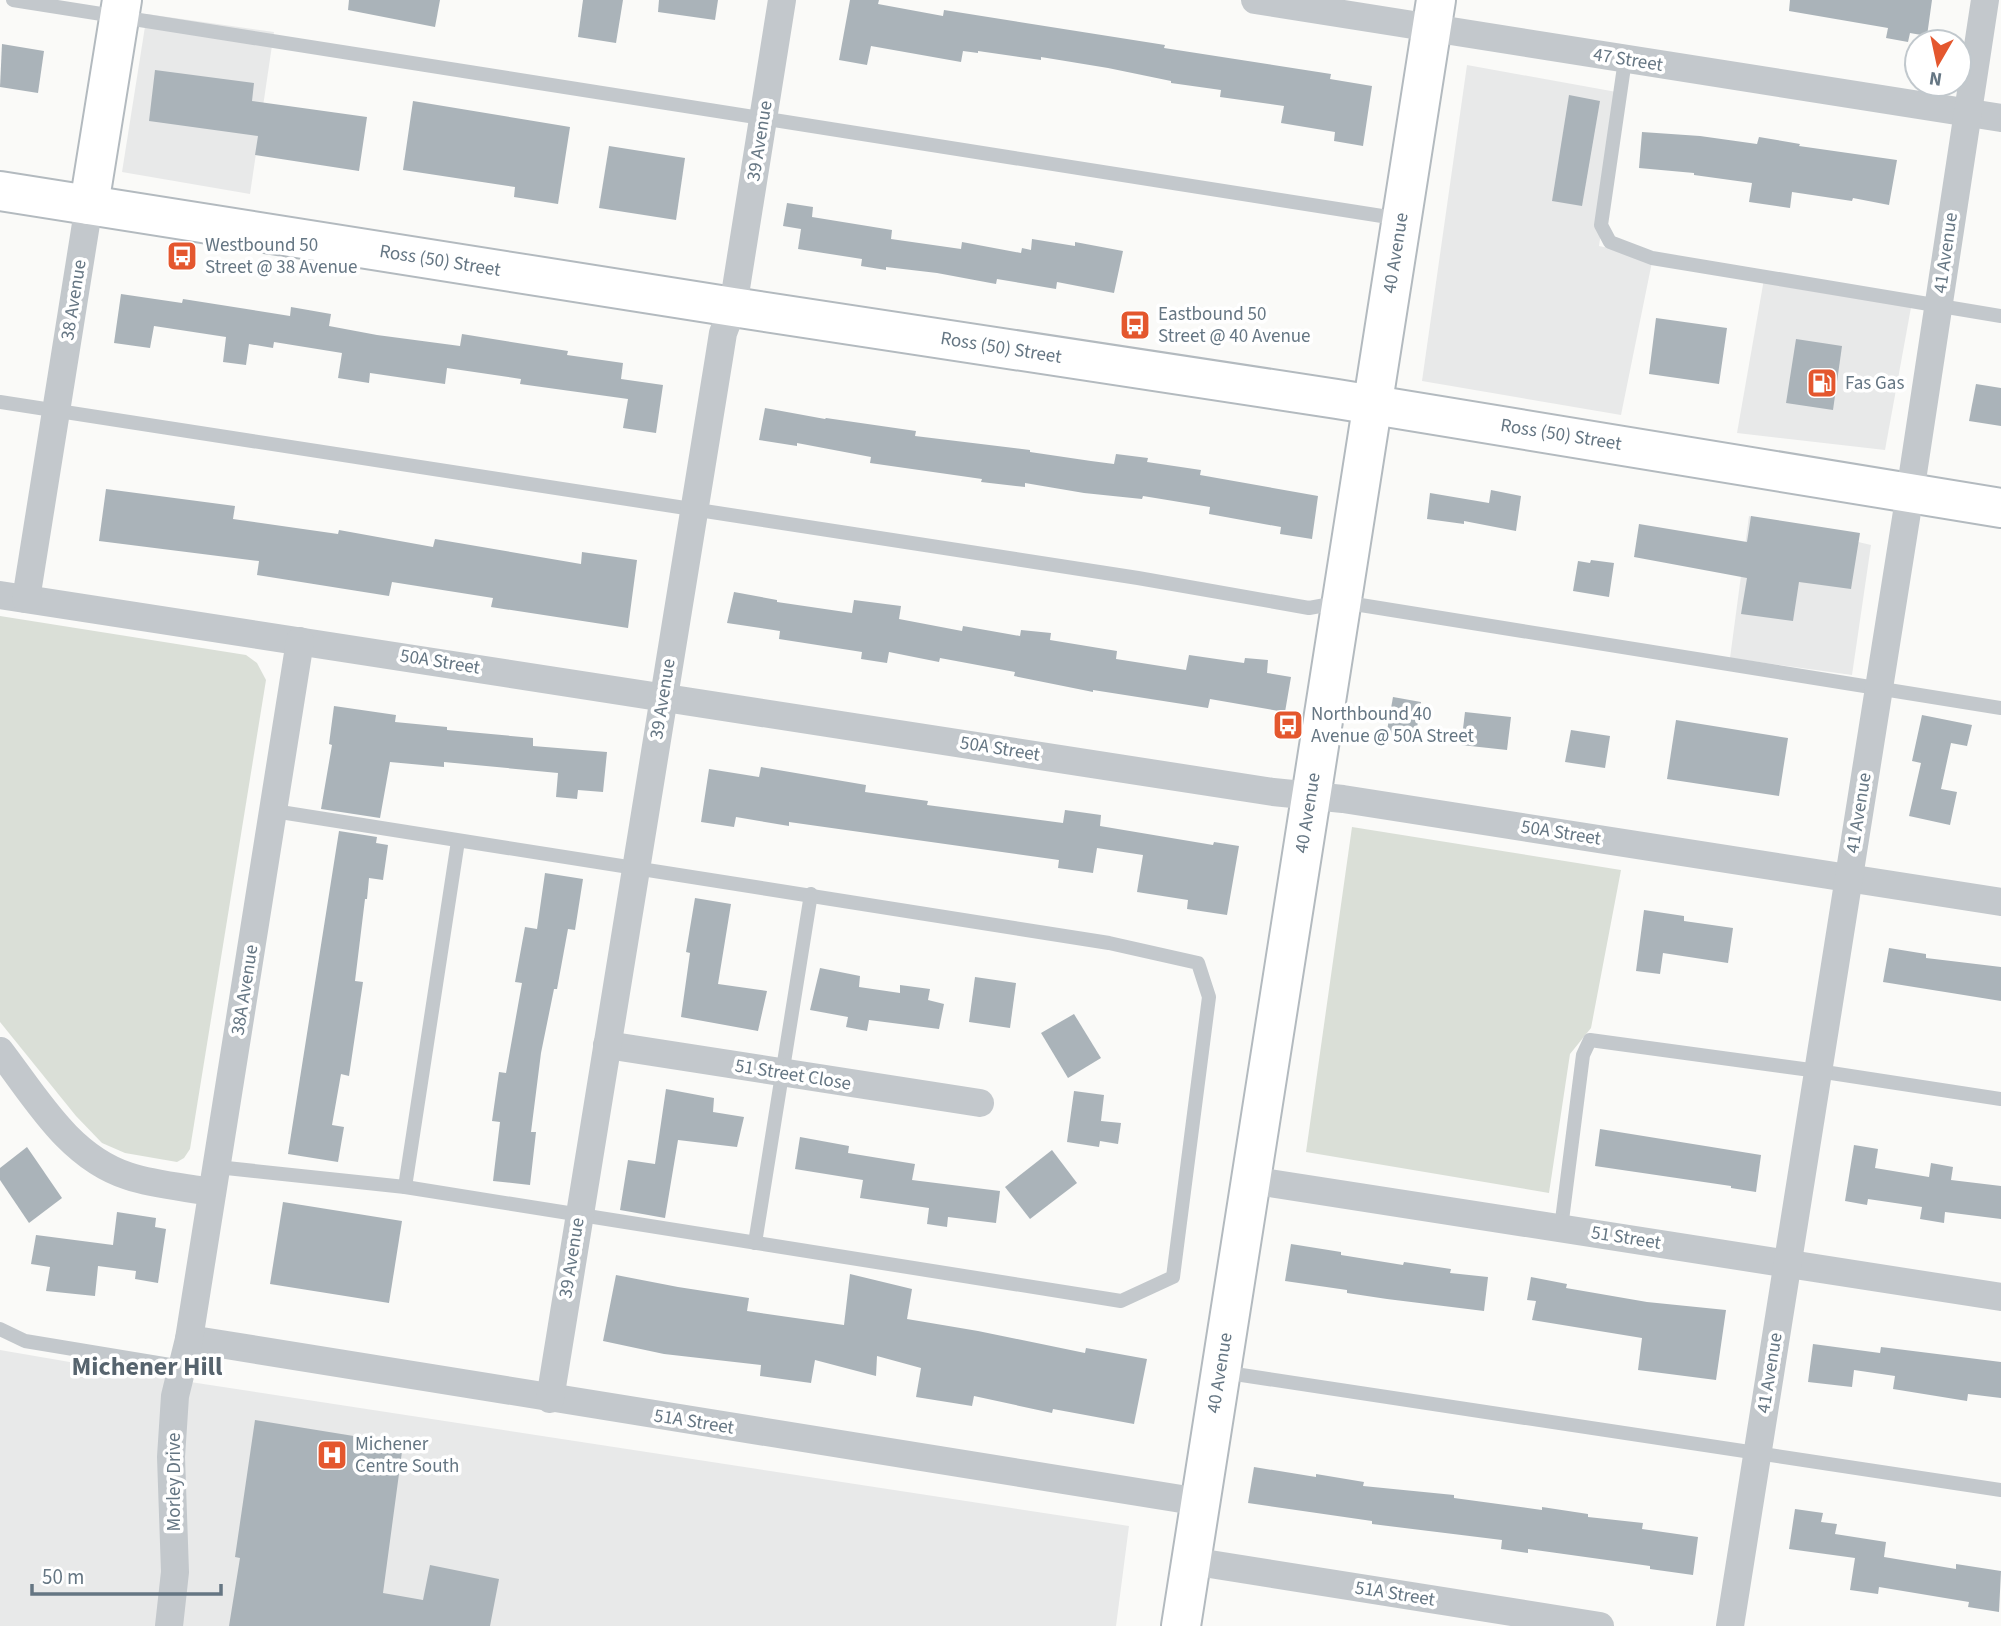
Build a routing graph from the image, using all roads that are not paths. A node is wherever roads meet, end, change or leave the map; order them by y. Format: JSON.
{"nodes":[{"id":1,"x":13,"y":0,"type":"edge"},
{"id":2,"x":782,"y":0,"type":"edge"},
{"id":3,"x":1255,"y":0,"type":"edge"},
{"id":4,"x":1985,"y":0,"type":"edge"},
{"id":5,"x":120,"y":9,"type":"edge"},
{"id":6,"x":1434,"y":14,"type":"edge"},
{"id":7,"x":1625,"y":60,"type":"junction"},
{"id":8,"x":1967,"y":113,"type":"junction"},
{"id":9,"x":2001,"y":118,"type":"edge"},
{"id":10,"x":764,"y":119,"type":"junction"},
{"id":11,"x":0,"y":191,"type":"edge"},
{"id":12,"x":89,"y":205,"type":"junction"},
{"id":13,"x":1401,"y":219,"type":"junction"},
{"id":14,"x":1938,"y":306,"type":"junction"},
{"id":15,"x":733,"y":307,"type":"junction"},
{"id":16,"x":2001,"y":316,"type":"edge"},
{"id":17,"x":0,"y":402,"type":"edge"},
{"id":18,"x":1372,"y":404,"type":"junction"},
{"id":19,"x":55,"y":412,"type":"junction"},
{"id":20,"x":1910,"y":493,"type":"junction"},
{"id":21,"x":2001,"y":508,"type":"edge"},
{"id":22,"x":694,"y":511,"type":"junction"},
{"id":23,"x":13,"y":597,"type":"edge"},
{"id":24,"x":1342,"y":602,"type":"junction"},
{"id":25,"x":300,"y":641,"type":"junction"},
{"id":26,"x":1878,"y":689,"type":"junction"},
{"id":27,"x":664,"y":696,"type":"junction"},
{"id":28,"x":2001,"y":708,"type":"edge"},
{"id":29,"x":1311,"y":796,"type":"junction"},
{"id":30,"x":274,"y":811,"type":"junction"},
{"id":31,"x":458,"y":841,"type":"junction"},
{"id":32,"x":635,"y":868,"type":"junction"},
{"id":33,"x":1849,"y":879,"type":"junction"},
{"id":34,"x":811,"y":894,"type":"junction"},
{"id":35,"x":2001,"y":902,"type":"edge"},
{"id":36,"x":607,"y":1045,"type":"junction"},
{"id":37,"x":0,"y":1051,"type":"edge"},
{"id":38,"x":1818,"y":1071,"type":"junction"},
{"id":39,"x":784,"y":1074,"type":"junction"},
{"id":40,"x":2001,"y":1099,"type":"edge"},
{"id":41,"x":980,"y":1103,"type":"dead end"},
{"id":42,"x":215,"y":1180,"type":"junction"},
{"id":43,"x":1250,"y":1180,"type":"junction"},
{"id":44,"x":405,"y":1187,"type":"junction"},
{"id":45,"x":579,"y":1215,"type":"junction"},
{"id":46,"x":1561,"y":1228,"type":"junction"},
{"id":47,"x":755,"y":1243,"type":"junction"},
{"id":48,"x":1788,"y":1264,"type":"junction"},
{"id":49,"x":2001,"y":1297,"type":"edge"},
{"id":50,"x":0,"y":1329,"type":"edge"},
{"id":51,"x":189,"y":1339,"type":"junction"},
{"id":52,"x":182,"y":1367,"type":"junction"},
{"id":53,"x":1221,"y":1372,"type":"junction"},
{"id":54,"x":550,"y":1399,"type":"junction"},
{"id":55,"x":1757,"y":1453,"type":"junction"},
{"id":56,"x":2001,"y":1490,"type":"edge"},
{"id":57,"x":1200,"y":1503,"type":"junction"},
{"id":58,"x":1191,"y":1561,"type":"junction"},
{"id":59,"x":169,"y":1626,"type":"edge"},
{"id":60,"x":1181,"y":1626,"type":"edge"},
{"id":61,"x":1600,"y":1626,"type":"edge"},
{"id":62,"x":1730,"y":1626,"type":"edge"}],
"edges":[{"from":1,"to":5,"type":"lane"},
{"from":2,"to":10,"type":"street","name":"39 Avenue"},
{"from":3,"to":6,"type":"street","name":"47 Street"},
{"from":4,"to":8,"type":"street","name":"41 Avenue"},
{"from":5,"to":10,"type":"lane"},
{"from":5,"to":12,"type":"main road","name":"38 Avenue"},
{"from":6,"to":7,"type":"street","name":"47 Street"},
{"from":6,"to":13,"type":"main road","name":"40 Avenue"},
{"from":7,"to":8,"type":"street","name":"47 Street"},
{"from":7,"to":14,"type":"lane"},
{"from":8,"to":9,"type":"street","name":"47 Street"},
{"from":8,"to":14,"type":"street","name":"41 Avenue"},
{"from":10,"to":13,"type":"lane"},
{"from":10,"to":15,"type":"street","name":"39 Avenue"},
{"from":11,"to":12,"type":"main road","name":"Ross (50) Street"},
{"from":12,"to":15,"type":"main road","name":"Ross (50) Street"},
{"from":12,"to":19,"type":"street","name":"38 Avenue"},
{"from":13,"to":18,"type":"main road","name":"40 Avenue"},
{"from":14,"to":16,"type":"lane"},
{"from":14,"to":20,"type":"street","name":"41 Avenue"},
{"from":15,"to":18,"type":"main road","name":"Ross (50) Street"},
{"from":15,"to":22,"type":"street","name":"39 Avenue"},
{"from":17,"to":19,"type":"lane"},
{"from":18,"to":20,"type":"main road","name":"Ross (50) Street"},
{"from":18,"to":24,"type":"main road","name":"40 Avenue"},
{"from":19,"to":22,"type":"lane"},
{"from":19,"to":23,"type":"street","name":"38 Avenue"},
{"from":20,"to":21,"type":"main road","name":"Ross (50) Street"},
{"from":20,"to":26,"type":"street","name":"41 Avenue"},
{"from":22,"to":24,"type":"lane"},
{"from":22,"to":27,"type":"street","name":"39 Avenue"},
{"from":23,"to":25,"type":"street","name":"50A Street"},
{"from":24,"to":26,"type":"lane"},
{"from":24,"to":29,"type":"main road","name":"40 Avenue"},
{"from":25,"to":27,"type":"street","name":"50A Street"},
{"from":25,"to":30,"type":"street","name":"38A Avenue"},
{"from":26,"to":28,"type":"lane"},
{"from":26,"to":33,"type":"street","name":"41 Avenue"},
{"from":27,"to":29,"type":"street","name":"50A Street"},
{"from":27,"to":32,"type":"street","name":"39 Avenue"},
{"from":29,"to":33,"type":"street","name":"50A Street"},
{"from":29,"to":43,"type":"main road","name":"40 Avenue"},
{"from":30,"to":31,"type":"lane"},
{"from":30,"to":42,"type":"street","name":"38A Avenue"},
{"from":31,"to":32,"type":"lane"},
{"from":31,"to":44,"type":"lane"},
{"from":32,"to":34,"type":"lane"},
{"from":32,"to":36,"type":"street","name":"39 Avenue"},
{"from":33,"to":35,"type":"street","name":"50A Street"},
{"from":33,"to":38,"type":"street","name":"41 Avenue"},
{"from":34,"to":39,"type":"lane"},
{"from":34,"to":47,"type":"lane"},
{"from":36,"to":39,"type":"street","name":"51 Street Close"},
{"from":36,"to":45,"type":"street","name":"39 Avenue"},
{"from":37,"to":42,"type":"street"},
{"from":38,"to":40,"type":"lane"},
{"from":38,"to":46,"type":"lane"},
{"from":38,"to":48,"type":"street","name":"41 Avenue"},
{"from":39,"to":41,"type":"street","name":"51 Street Close"},
{"from":39,"to":47,"type":"lane"},
{"from":42,"to":44,"type":"lane"},
{"from":42,"to":51,"type":"street","name":"38A Avenue"},
{"from":43,"to":46,"type":"street","name":"51 Street"},
{"from":43,"to":53,"type":"main road","name":"40 Avenue"},
{"from":44,"to":45,"type":"lane"},
{"from":45,"to":47,"type":"lane"},
{"from":45,"to":54,"type":"street","name":"39 Avenue"},
{"from":46,"to":48,"type":"street","name":"51 Street"},
{"from":48,"to":49,"type":"street","name":"51 Street"},
{"from":48,"to":55,"type":"street","name":"41 Avenue"},
{"from":50,"to":52,"type":"lane"},
{"from":51,"to":52,"type":"street","name":"Morley Drive"},
{"from":51,"to":54,"type":"street","name":"51A Street"},
{"from":52,"to":59,"type":"street","name":"Morley Drive"},
{"from":53,"to":55,"type":"lane"},
{"from":53,"to":57,"type":"main road","name":"40 Avenue"},
{"from":54,"to":57,"type":"street","name":"51A Street"},
{"from":55,"to":56,"type":"lane"},
{"from":55,"to":62,"type":"street","name":"41 Avenue"},
{"from":57,"to":58,"type":"main road","name":"40 Avenue"},
{"from":58,"to":60,"type":"main road","name":"40 Avenue"},
{"from":58,"to":61,"type":"street","name":"51A Street"}]}
